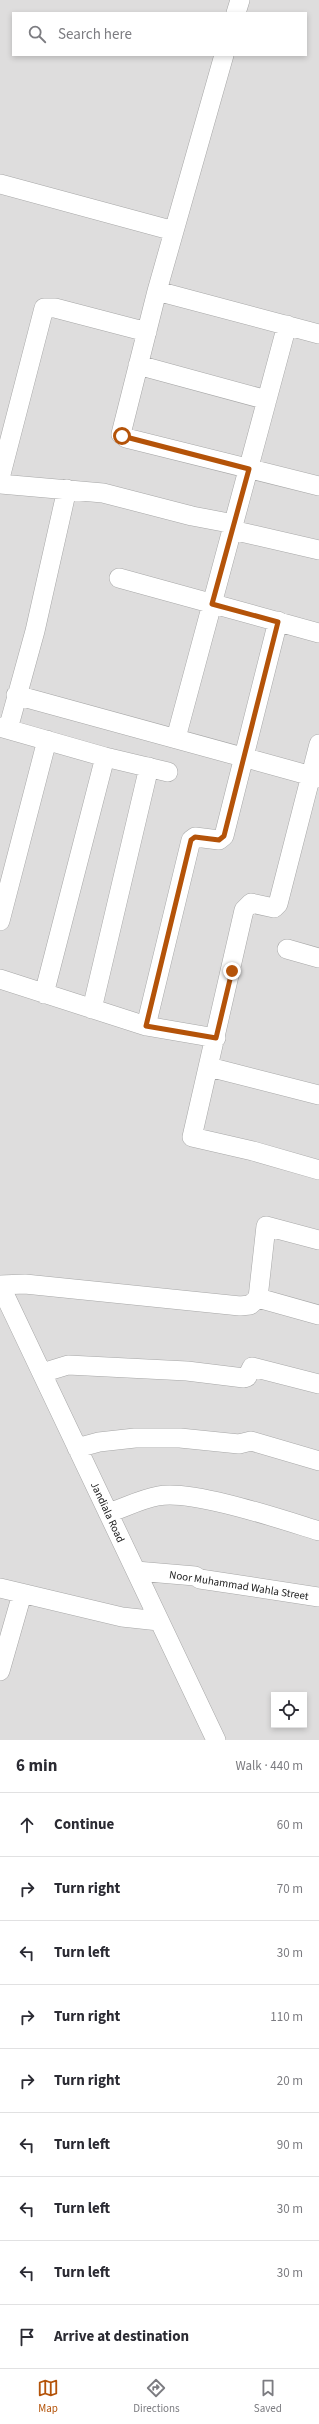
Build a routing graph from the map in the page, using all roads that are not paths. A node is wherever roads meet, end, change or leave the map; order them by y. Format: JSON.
{"nodes":[{"id":1,"x":240,"y":0,"type":"edge"},
{"id":2,"x":236,"y":12,"type":"edge"},
{"id":3,"x":224,"y":56,"type":"edge"},
{"id":4,"x":0,"y":184,"type":"edge"},
{"id":5,"x":174,"y":231,"type":"junction"},
{"id":6,"x":157,"y":291,"type":"junction"},
{"id":7,"x":287,"y":325,"type":"junction"},
{"id":8,"x":147,"y":332,"type":"junction"},
{"id":9,"x":319,"y":334,"type":"edge"},
{"id":10,"x":138,"y":365,"type":"junction"},
{"id":11,"x":267,"y":400,"type":"junction"},
{"id":12,"x":249,"y":469,"type":"junction"},
{"id":13,"x":0,"y":478,"type":"edge"},
{"id":14,"x":0,"y":484,"type":"edge"},
{"id":15,"x":319,"y":486,"type":"edge"},
{"id":16,"x":67,"y":489,"type":"junction"},
{"id":17,"x":233,"y":527,"type":"junction"},
{"id":18,"x":319,"y":550,"type":"edge"},
{"id":19,"x":119,"y":578,"type":"dead end"},
{"id":20,"x":212,"y":604,"type":"junction"},
{"id":21,"x":278,"y":622,"type":"junction"},
{"id":22,"x":319,"y":633,"type":"edge"},
{"id":23,"x":16,"y":695,"type":"junction"},
{"id":24,"x":4,"y":728,"type":"edge"},
{"id":25,"x":176,"y":738,"type":"junction"},
{"id":26,"x":47,"y":740,"type":"junction"},
{"id":27,"x":319,"y":744,"type":"edge"},
{"id":28,"x":105,"y":757,"type":"junction"},
{"id":29,"x":245,"y":758,"type":"junction"},
{"id":30,"x":149,"y":767,"type":"junction"},
{"id":31,"x":168,"y":772,"type":"dead end"},
{"id":32,"x":315,"y":777,"type":"edge"},
{"id":33,"x":0,"y":920,"type":"edge"},
{"id":34,"x":287,"y":949,"type":"dead end"},
{"id":35,"x":319,"y":958,"type":"edge"},
{"id":36,"x":0,"y":979,"type":"edge"},
{"id":37,"x":44,"y":994,"type":"junction"},
{"id":38,"x":92,"y":1009,"type":"junction"},
{"id":39,"x":146,"y":1026,"type":"junction"},
{"id":40,"x":216,"y":1038,"type":"junction"},
{"id":41,"x":209,"y":1067,"type":"junction"},
{"id":42,"x":319,"y":1095,"type":"edge"},
{"id":43,"x":319,"y":1170,"type":"edge"},
{"id":44,"x":319,"y":1240,"type":"edge"},
{"id":45,"x":0,"y":1285,"type":"edge"},
{"id":46,"x":258,"y":1298,"type":"junction"},
{"id":47,"x":319,"y":1315,"type":"edge"},
{"id":48,"x":42,"y":1373,"type":"junction"},
{"id":49,"x":319,"y":1384,"type":"edge"},
{"id":50,"x":77,"y":1448,"type":"junction"},
{"id":51,"x":319,"y":1461,"type":"edge"},
{"id":52,"x":108,"y":1514,"type":"junction"},
{"id":53,"x":319,"y":1531,"type":"edge"},
{"id":54,"x":136,"y":1571,"type":"junction"},
{"id":55,"x":0,"y":1588,"type":"edge"},
{"id":56,"x":22,"y":1594,"type":"junction"},
{"id":57,"x":319,"y":1597,"type":"edge"},
{"id":58,"x":160,"y":1621,"type":"junction"},
{"id":59,"x":0,"y":1671,"type":"edge"},
{"id":60,"x":216,"y":1740,"type":"edge"}],
"edges":[{"from":1,"to":2,"type":"street"},
{"from":3,"to":5,"type":"street"},
{"from":4,"to":5,"type":"street"},
{"from":5,"to":6,"type":"street"},
{"from":6,"to":7,"type":"street"},
{"from":6,"to":8,"type":"street"},
{"from":7,"to":9,"type":"street"},
{"from":7,"to":11,"type":"street"},
{"from":8,"to":10,"type":"street"},
{"from":8,"to":13,"type":"street"},
{"from":10,"to":11,"type":"street"},
{"from":10,"to":12,"type":"street"},
{"from":11,"to":12,"type":"street"},
{"from":12,"to":15,"type":"street"},
{"from":12,"to":17,"type":"street"},
{"from":14,"to":16,"type":"street"},
{"from":16,"to":17,"type":"street"},
{"from":16,"to":23,"type":"street"},
{"from":17,"to":18,"type":"street"},
{"from":17,"to":20,"type":"street"},
{"from":19,"to":20,"type":"street"},
{"from":20,"to":21,"type":"street"},
{"from":20,"to":25,"type":"street"},
{"from":21,"to":22,"type":"street"},
{"from":21,"to":29,"type":"street"},
{"from":23,"to":24,"type":"street"},
{"from":23,"to":25,"type":"street"},
{"from":24,"to":26,"type":"street"},
{"from":25,"to":29,"type":"street"},
{"from":26,"to":28,"type":"street"},
{"from":26,"to":33,"type":"street"},
{"from":27,"to":32,"type":"street"},
{"from":28,"to":30,"type":"street"},
{"from":28,"to":37,"type":"street"},
{"from":29,"to":32,"type":"street"},
{"from":29,"to":39,"type":"street"},
{"from":30,"to":31,"type":"street"},
{"from":30,"to":38,"type":"street"},
{"from":32,"to":40,"type":"street"},
{"from":34,"to":35,"type":"street"},
{"from":36,"to":37,"type":"street"},
{"from":37,"to":38,"type":"street"},
{"from":38,"to":39,"type":"street"},
{"from":39,"to":40,"type":"street"},
{"from":40,"to":41,"type":"street"},
{"from":41,"to":42,"type":"street"},
{"from":41,"to":43,"type":"street"},
{"from":44,"to":46,"type":"street"},
{"from":45,"to":46,"type":"street"},
{"from":45,"to":48,"type":"street","name":"Jandiala Road"},
{"from":46,"to":47,"type":"street"},
{"from":48,"to":49,"type":"street"},
{"from":48,"to":50,"type":"street","name":"Jandiala Road"},
{"from":50,"to":51,"type":"street"},
{"from":50,"to":52,"type":"street","name":"Jandiala Road"},
{"from":52,"to":53,"type":"street"},
{"from":52,"to":54,"type":"street","name":"Jandiala Road"},
{"from":54,"to":57,"type":"street","name":"Noor Muhammad Wahla Street"},
{"from":54,"to":58,"type":"street","name":"Jandiala Road"},
{"from":55,"to":56,"type":"street"},
{"from":56,"to":58,"type":"street"},
{"from":56,"to":59,"type":"street"},
{"from":58,"to":60,"type":"street","name":"Jandiala Road"}]}
